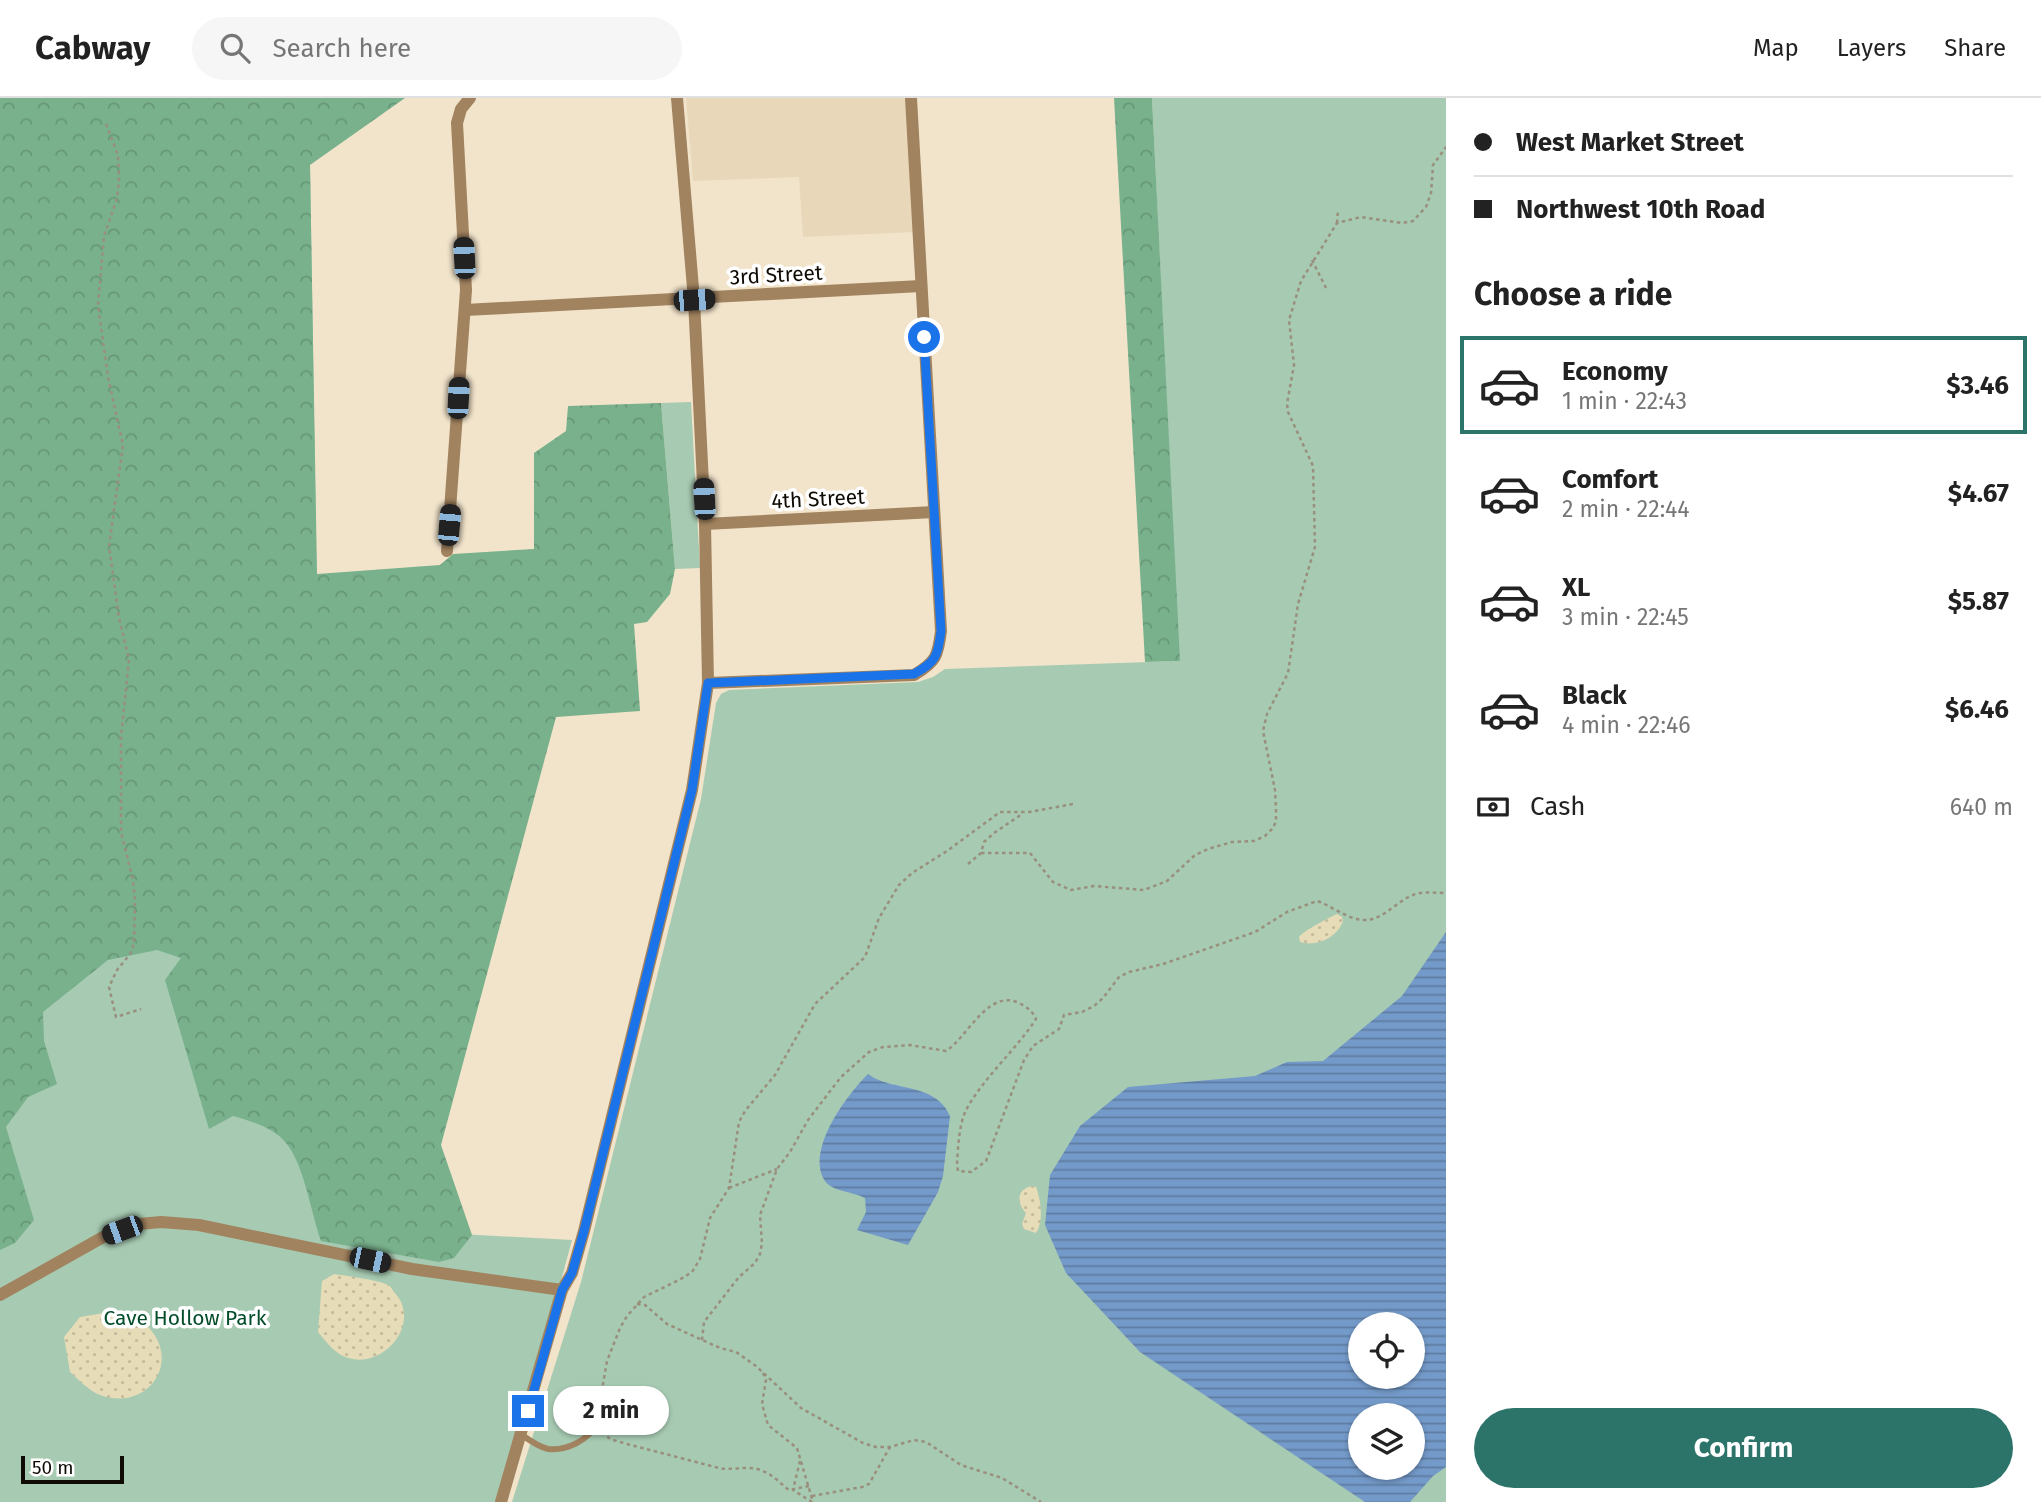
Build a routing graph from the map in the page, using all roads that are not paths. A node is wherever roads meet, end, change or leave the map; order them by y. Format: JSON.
{"nodes":[{"id":1,"x":470,"y":98,"type":"edge"},
{"id":2,"x":677,"y":98,"type":"edge"},
{"id":3,"x":911,"y":98,"type":"edge"},
{"id":4,"x":921,"y":286,"type":"junction"},
{"id":5,"x":694,"y":300,"type":"junction"},
{"id":6,"x":465,"y":310,"type":"junction"},
{"id":7,"x":934,"y":512,"type":"junction"},
{"id":8,"x":705,"y":524,"type":"junction"},
{"id":9,"x":447,"y":551,"type":"dead end"},
{"id":10,"x":708,"y":683,"type":"junction"},
{"id":11,"x":562,"y":1290,"type":"junction"},
{"id":12,"x":0,"y":1295,"type":"edge"},
{"id":13,"x":597,"y":1423,"type":"road end"},
{"id":14,"x":522,"y":1435,"type":"junction"},
{"id":15,"x":504,"y":1496,"type":"edge"}],
"edges":[{"from":1,"to":6,"type":"street"},
{"from":2,"to":5,"type":"street"},
{"from":3,"to":4,"type":"street"},
{"from":4,"to":5,"type":"street","name":"3rd Street"},
{"from":4,"to":7,"type":"street"},
{"from":5,"to":6,"type":"street","name":"3rd Street"},
{"from":5,"to":8,"type":"street"},
{"from":6,"to":9,"type":"street"},
{"from":7,"to":8,"type":"street","name":"4th Street"},
{"from":7,"to":10,"type":"street"},
{"from":8,"to":10,"type":"street"},
{"from":10,"to":11,"type":"street"},
{"from":11,"to":12,"type":"street"},
{"from":11,"to":14,"type":"street"},
{"from":13,"to":14,"type":"lane"},
{"from":14,"to":15,"type":"street"}]}
